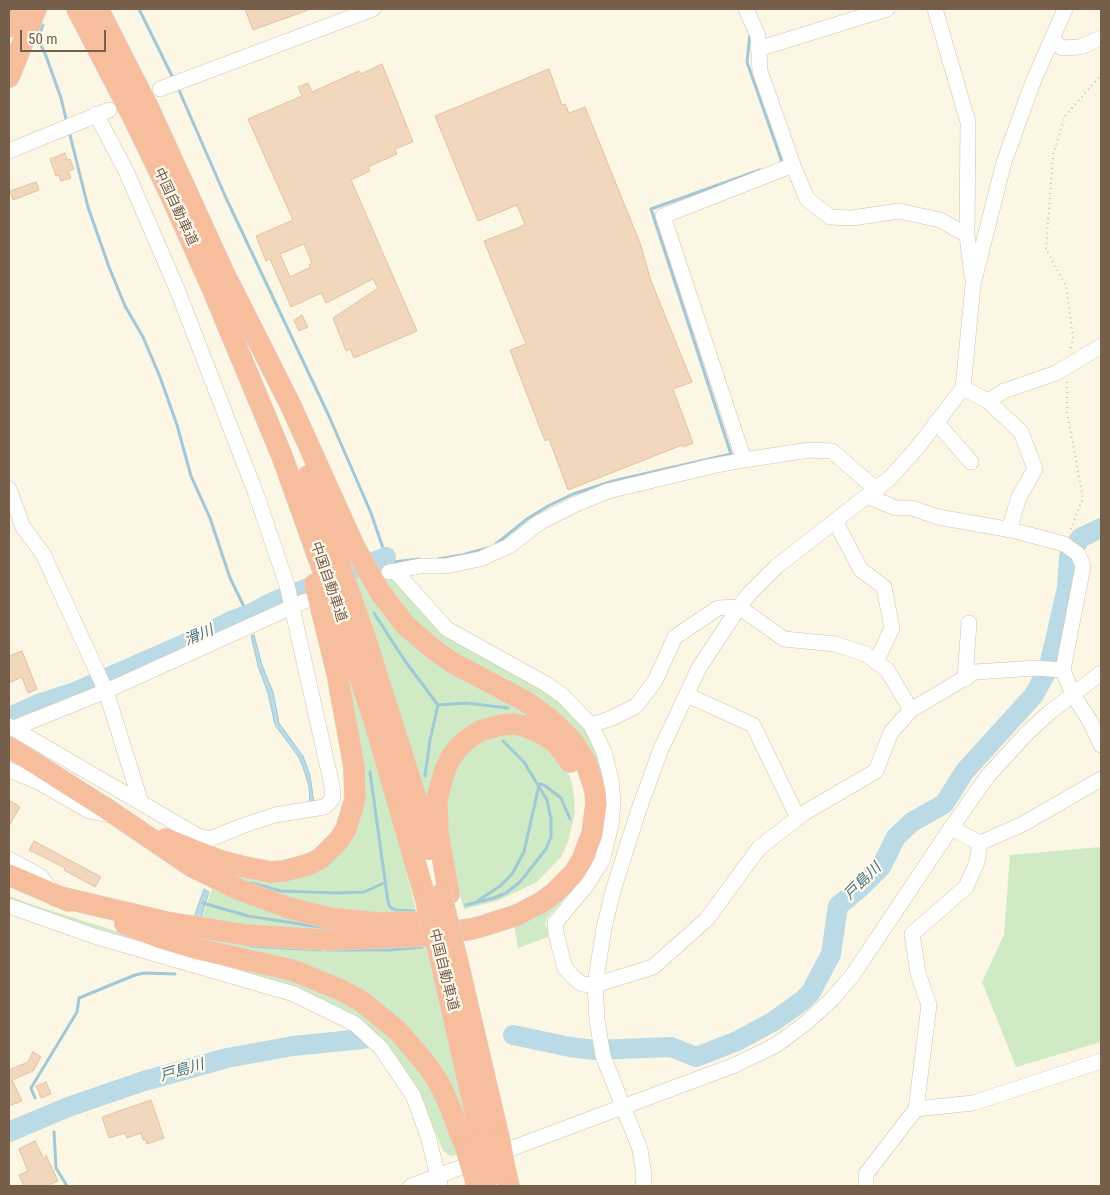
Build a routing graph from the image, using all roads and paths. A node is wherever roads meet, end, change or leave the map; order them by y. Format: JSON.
{"nodes":[{"id":1,"x":16,"y":9,"type":"edge"},
{"id":2,"x":36,"y":9,"type":"edge"},
{"id":3,"x":77,"y":9,"type":"edge"},
{"id":4,"x":98,"y":9,"type":"edge"},
{"id":5,"x":373,"y":9,"type":"edge"},
{"id":6,"x":746,"y":9,"type":"edge"},
{"id":7,"x":887,"y":9,"type":"edge"},
{"id":8,"x":935,"y":9,"type":"edge"},
{"id":9,"x":1065,"y":9,"type":"edge"},
{"id":10,"x":338,"y":15,"type":"edge"},
{"id":11,"x":9,"y":27,"type":"edge"},
{"id":12,"x":1101,"y":38,"type":"edge"},
{"id":13,"x":1052,"y":39,"type":"junction"},
{"id":14,"x":758,"y":50,"type":"junction"},
{"id":15,"x":1101,"y":75,"type":"edge"},
{"id":16,"x":9,"y":77,"type":"edge"},
{"id":17,"x":160,"y":89,"type":"dead end"},
{"id":18,"x":9,"y":152,"type":"edge"},
{"id":19,"x":793,"y":165,"type":"junction"},
{"id":20,"x":967,"y":235,"type":"junction"},
{"id":21,"x":229,"y":283,"type":"junction"},
{"id":22,"x":973,"y":285,"type":"junction"},
{"id":23,"x":1101,"y":346,"type":"edge"},
{"id":24,"x":1066,"y":366,"type":"junction"},
{"id":25,"x":963,"y":388,"type":"junction"},
{"id":26,"x":988,"y":401,"type":"junction"},
{"id":27,"x":936,"y":422,"type":"junction"},
{"id":28,"x":269,"y":423,"type":"junction"},
{"id":29,"x":744,"y":460,"type":"junction"},
{"id":30,"x":971,"y":462,"type":"dead end"},
{"id":31,"x":9,"y":489,"type":"edge"},
{"id":32,"x":873,"y":493,"type":"junction"},
{"id":33,"x":835,"y":521,"type":"junction"},
{"id":34,"x":1009,"y":530,"type":"junction"},
{"id":35,"x":1071,"y":548,"type":"junction"},
{"id":36,"x":298,"y":604,"type":"junction"},
{"id":37,"x":739,"y":607,"type":"junction"},
{"id":38,"x":969,"y":622,"type":"dead end"},
{"id":39,"x":876,"y":662,"type":"junction"},
{"id":40,"x":1060,"y":669,"type":"junction"},
{"id":41,"x":1101,"y":673,"type":"edge"},
{"id":42,"x":965,"y":679,"type":"junction"},
{"id":43,"x":106,"y":691,"type":"junction"},
{"id":44,"x":687,"y":695,"type":"junction"},
{"id":45,"x":1073,"y":695,"type":"junction"},
{"id":46,"x":911,"y":710,"type":"junction"},
{"id":47,"x":591,"y":725,"type":"junction"},
{"id":48,"x":10,"y":734,"type":"edge"},
{"id":49,"x":1101,"y":745,"type":"edge"},
{"id":50,"x":9,"y":770,"type":"edge"},
{"id":51,"x":1101,"y":779,"type":"edge"},
{"id":52,"x":141,"y":803,"type":"junction"},
{"id":53,"x":798,"y":818,"type":"junction"},
{"id":54,"x":124,"y":820,"type":"junction"},
{"id":55,"x":951,"y":828,"type":"junction"},
{"id":56,"x":980,"y":843,"type":"junction"},
{"id":57,"x":9,"y":859,"type":"edge"},
{"id":58,"x":9,"y":876,"type":"edge"},
{"id":59,"x":438,"y":895,"type":"junction"},
{"id":60,"x":56,"y":896,"type":"junction"},
{"id":61,"x":9,"y":906,"type":"edge"},
{"id":62,"x":452,"y":956,"type":"junction"},
{"id":63,"x":594,"y":985,"type":"junction"},
{"id":64,"x":1101,"y":1061,"type":"edge"},
{"id":65,"x":624,"y":1107,"type":"junction"},
{"id":66,"x":916,"y":1109,"type":"junction"},
{"id":67,"x":483,"y":1144,"type":"junction"},
{"id":68,"x":440,"y":1181,"type":"edge"},
{"id":69,"x":491,"y":1181,"type":"edge"},
{"id":70,"x":411,"y":1186,"type":"edge"},
{"id":71,"x":642,"y":1186,"type":"edge"},
{"id":72,"x":866,"y":1186,"type":"edge"}],
"edges":[{"from":1,"to":11,"type":"highway"},
{"from":2,"to":16,"type":"highway"},
{"from":3,"to":28,"type":"highway","name":"中国自動車道"},
{"from":4,"to":21,"type":"highway","name":"中国自動車道"},
{"from":5,"to":10,"type":"street"},
{"from":6,"to":14,"type":"street"},
{"from":7,"to":14,"type":"street"},
{"from":8,"to":20,"type":"street"},
{"from":9,"to":13,"type":"street"},
{"from":10,"to":17,"type":"street"},
{"from":12,"to":13,"type":"street"},
{"from":13,"to":22,"type":"street"},
{"from":14,"to":19,"type":"street"},
{"from":15,"to":24,"type":"path"},
{"from":18,"to":36,"type":"street"},
{"from":19,"to":20,"type":"street"},
{"from":19,"to":29,"type":"street"},
{"from":20,"to":22,"type":"street"},
{"from":21,"to":59,"type":"highway","name":"中国自動車道"},
{"from":21,"to":60,"type":"highway"},
{"from":22,"to":25,"type":"street"},
{"from":23,"to":24,"type":"street"},
{"from":24,"to":26,"type":"street"},
{"from":24,"to":35,"type":"path"},
{"from":25,"to":26,"type":"street"},
{"from":25,"to":27,"type":"street"},
{"from":26,"to":34,"type":"street"},
{"from":27,"to":30,"type":"street"},
{"from":27,"to":32,"type":"street"},
{"from":28,"to":54,"type":"highway"},
{"from":28,"to":59,"type":"highway","name":"中国自動車道"},
{"from":29,"to":32,"type":"street"},
{"from":29,"to":47,"type":"street"},
{"from":31,"to":43,"type":"street"},
{"from":32,"to":33,"type":"street"},
{"from":32,"to":34,"type":"street"},
{"from":33,"to":37,"type":"street"},
{"from":33,"to":39,"type":"street"},
{"from":34,"to":35,"type":"street"},
{"from":35,"to":40,"type":"street"},
{"from":36,"to":43,"type":"street"},
{"from":36,"to":52,"type":"street"},
{"from":37,"to":39,"type":"street"},
{"from":37,"to":44,"type":"street"},
{"from":37,"to":47,"type":"street"},
{"from":38,"to":42,"type":"street"},
{"from":39,"to":46,"type":"street"},
{"from":40,"to":42,"type":"street"},
{"from":40,"to":45,"type":"street"},
{"from":41,"to":45,"type":"street"},
{"from":42,"to":46,"type":"street"},
{"from":43,"to":48,"type":"street"},
{"from":43,"to":52,"type":"street"},
{"from":44,"to":53,"type":"street"},
{"from":44,"to":63,"type":"street"},
{"from":45,"to":49,"type":"street"},
{"from":45,"to":55,"type":"street"},
{"from":46,"to":53,"type":"street"},
{"from":47,"to":63,"type":"street"},
{"from":48,"to":52,"type":"street"},
{"from":48,"to":54,"type":"highway"},
{"from":50,"to":54,"type":"street"},
{"from":51,"to":56,"type":"street"},
{"from":53,"to":63,"type":"street"},
{"from":54,"to":59,"type":"highway"},
{"from":55,"to":56,"type":"street"},
{"from":55,"to":65,"type":"street"},
{"from":56,"to":66,"type":"street"},
{"from":57,"to":60,"type":"street"},
{"from":58,"to":60,"type":"highway"},
{"from":59,"to":62,"type":"highway","name":"中国自動車道","bridge":true},
{"from":60,"to":67,"type":"highway"},
{"from":61,"to":68,"type":"street"},
{"from":62,"to":67,"type":"highway","name":"中国自動車道"},
{"from":62,"to":67,"type":"highway","name":"中国自動車道"},
{"from":63,"to":65,"type":"street"},
{"from":64,"to":66,"type":"street"},
{"from":65,"to":68,"type":"street"},
{"from":65,"to":71,"type":"street"},
{"from":66,"to":72,"type":"street"},
{"from":67,"to":69,"type":"highway","bridge":true},
{"from":67,"to":69,"type":"highway","name":"中国自動車道","bridge":true},
{"from":68,"to":70,"type":"street"}]}
